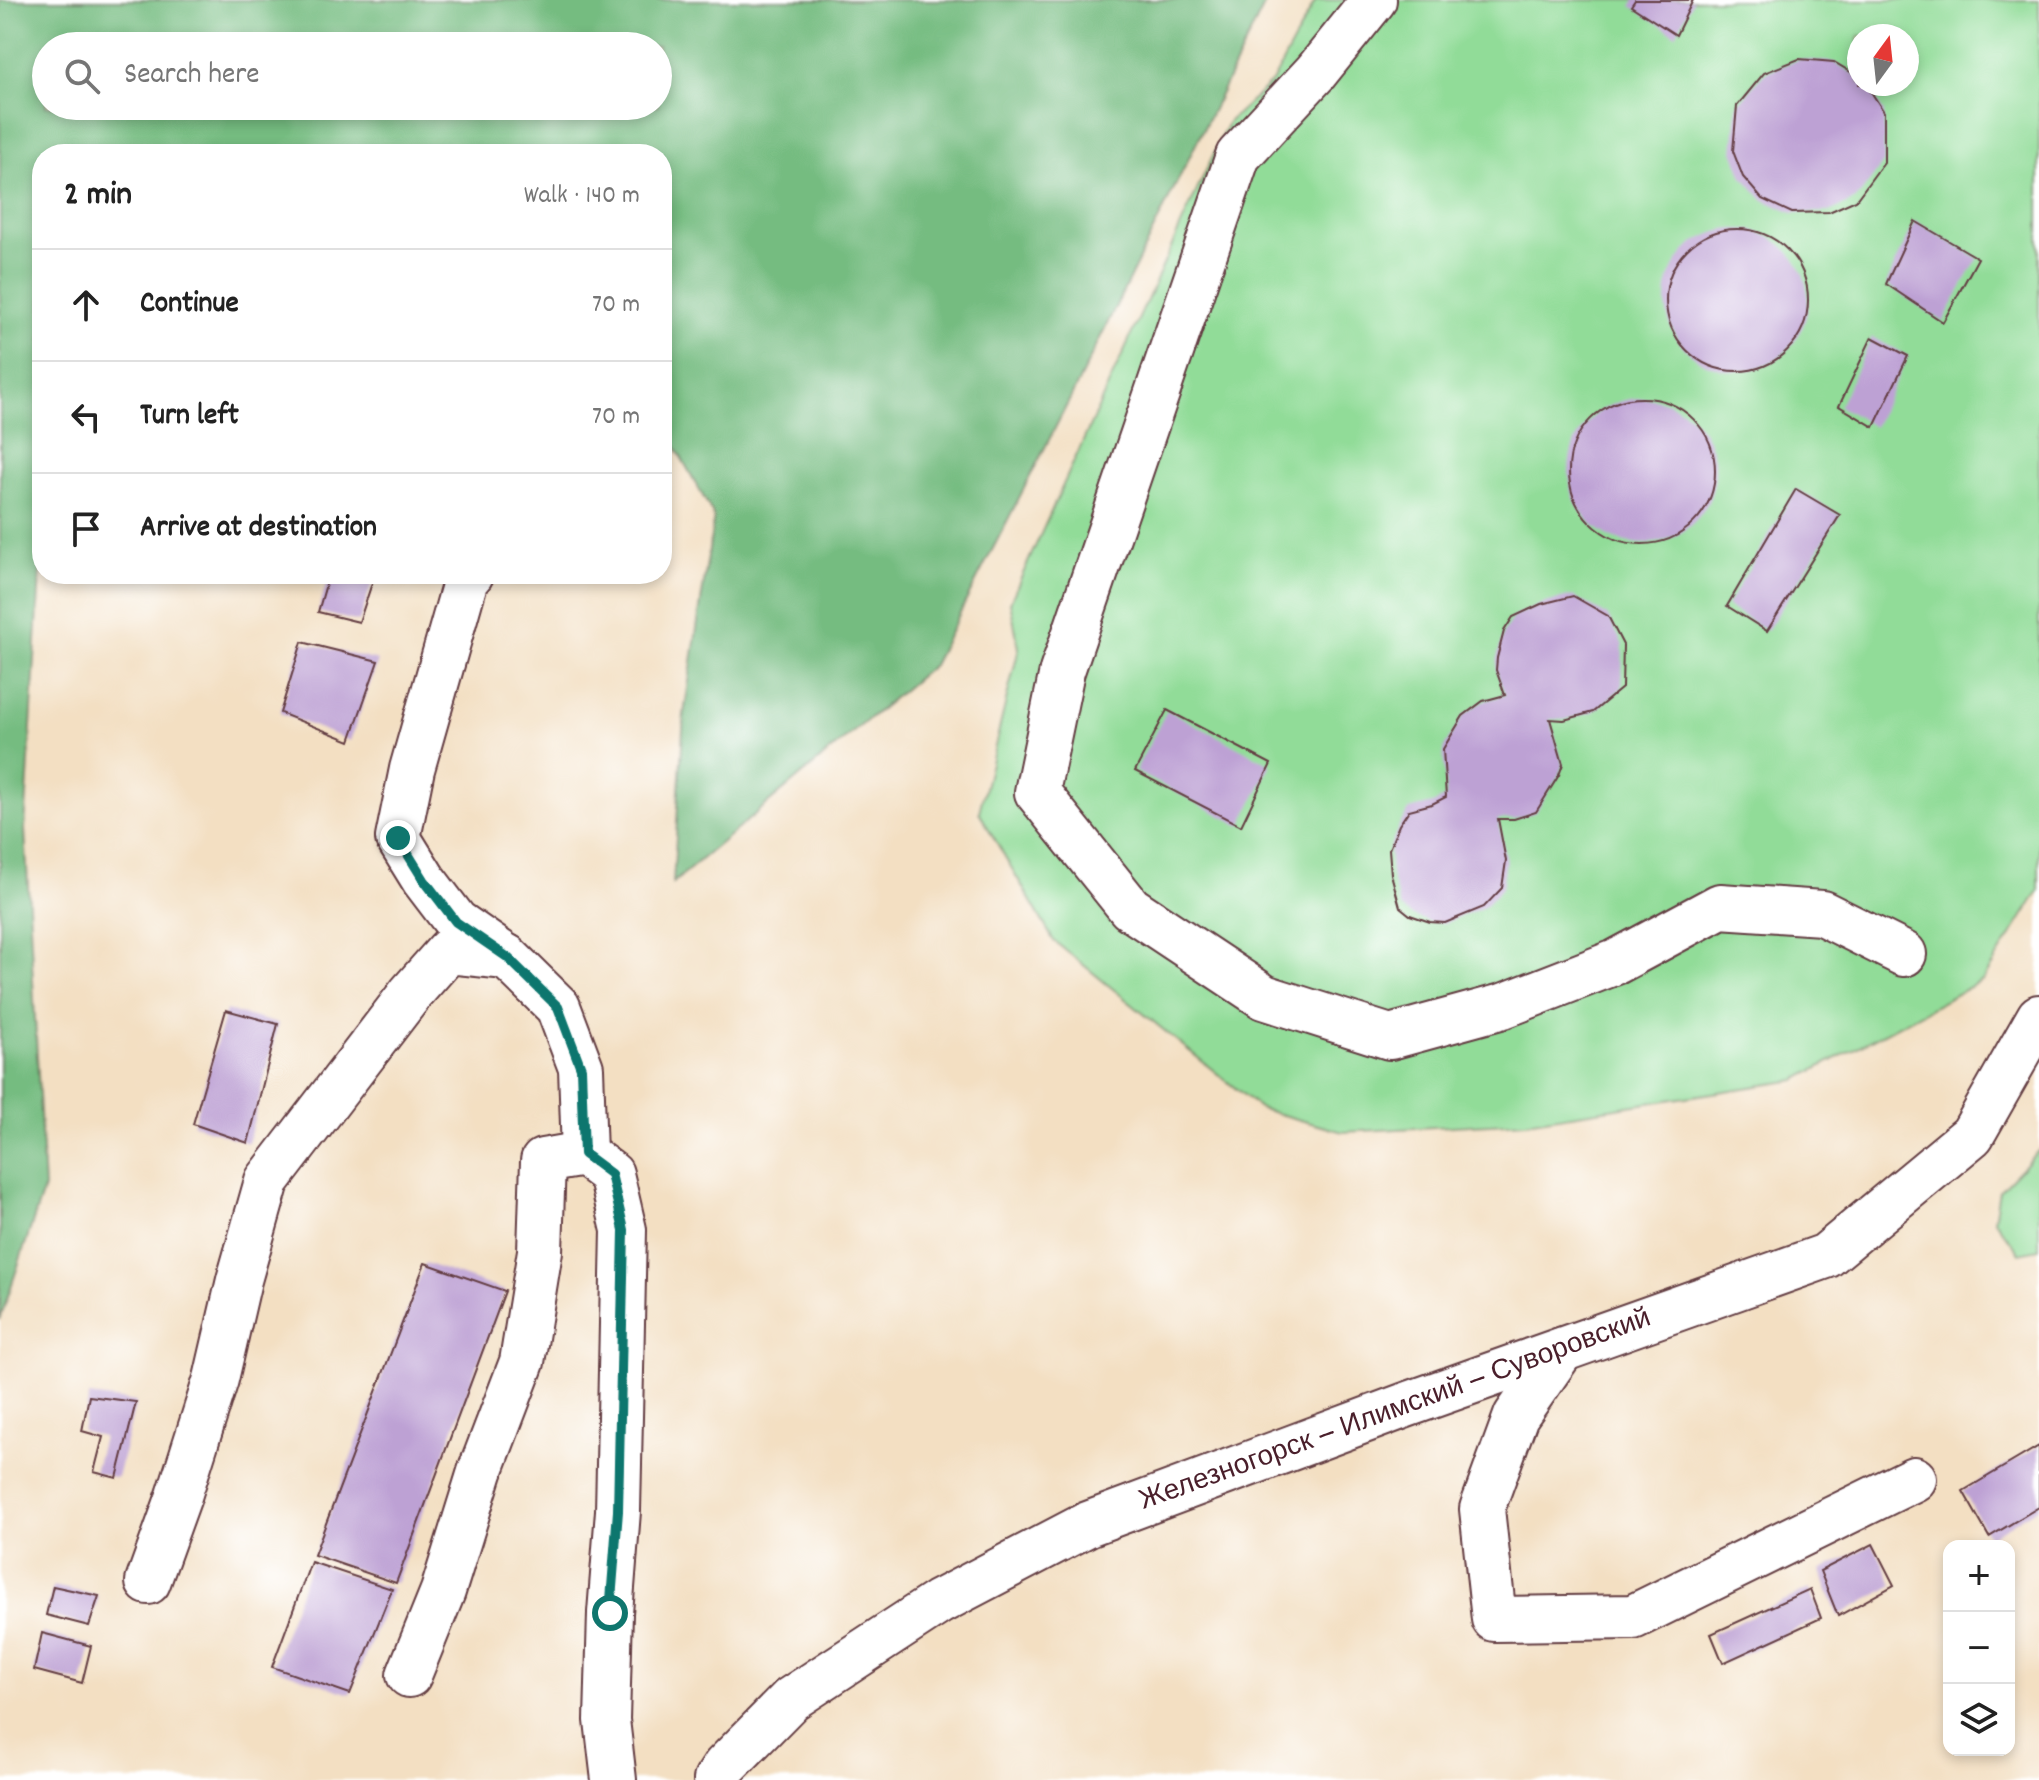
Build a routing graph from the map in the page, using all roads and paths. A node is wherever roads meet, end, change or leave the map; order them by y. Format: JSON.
{"nodes":[{"id":1,"x":1374,"y":0,"type":"edge"},
{"id":2,"x":465,"y":584,"type":"edge"},
{"id":3,"x":1904,"y":954,"type":"dead end"},
{"id":4,"x":507,"y":957,"type":"junction"},
{"id":5,"x":2039,"y":1017,"type":"edge"},
{"id":6,"x":584,"y":1154,"type":"junction"},
{"id":7,"x":1562,"y":1350,"type":"junction"},
{"id":8,"x":1914,"y":1479,"type":"dead end"},
{"id":9,"x":148,"y":1582,"type":"dead end"},
{"id":10,"x":409,"y":1675,"type":"dead end"},
{"id":11,"x":614,"y":1780,"type":"edge"},
{"id":12,"x":716,"y":1780,"type":"edge"}],
"edges":[{"from":1,"to":3,"type":"street"},
{"from":2,"to":4,"type":"street"},
{"from":4,"to":6,"type":"street"},
{"from":4,"to":9,"type":"street"},
{"from":5,"to":7,"type":"street","name":"Железногорск — Илимский — Суворовский"},
{"from":6,"to":10,"type":"street"},
{"from":6,"to":11,"type":"street"},
{"from":7,"to":8,"type":"street"},
{"from":7,"to":12,"type":"street","name":"Железногорск — Илимский — Суворовский"}]}
